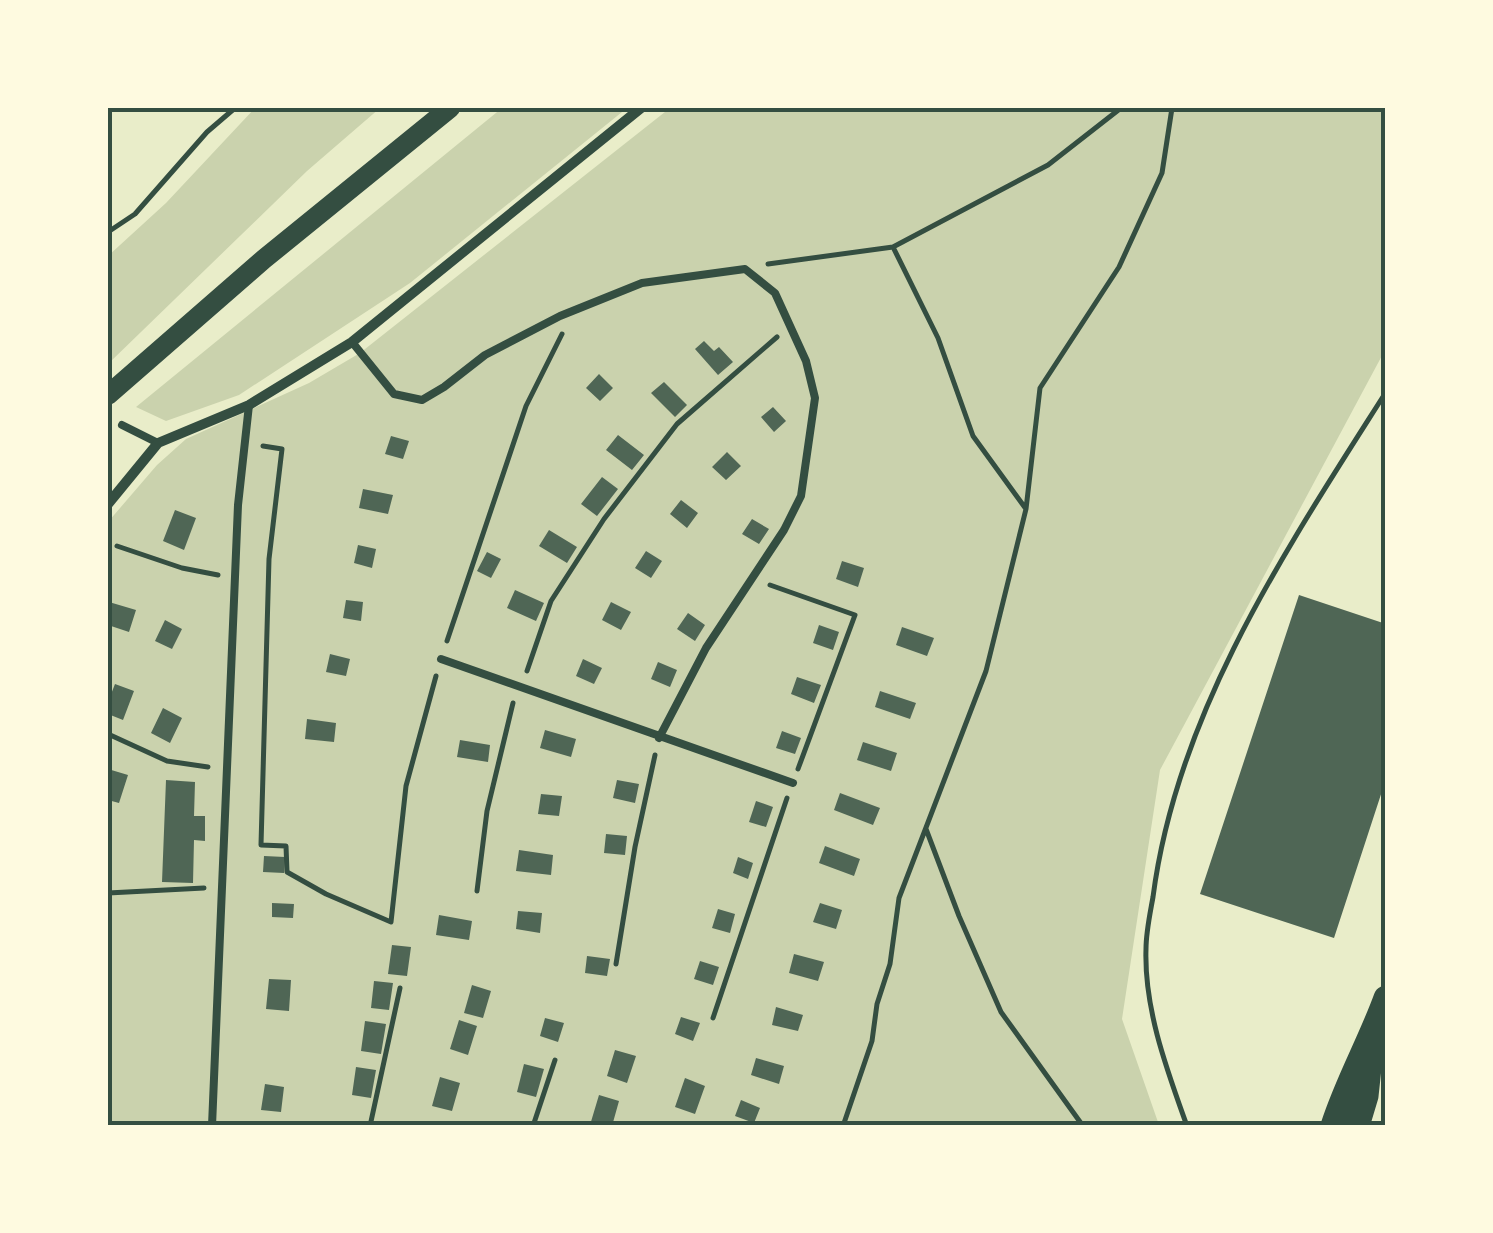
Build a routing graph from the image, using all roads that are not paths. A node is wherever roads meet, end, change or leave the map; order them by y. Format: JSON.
{"nodes":[{"id":1,"x":450,"y":108,"type":"edge"},
{"id":2,"x":641,"y":108,"type":"edge"},
{"id":3,"x":352,"y":342,"type":"junction"},
{"id":4,"x":108,"y":395,"type":"edge"},
{"id":5,"x":248,"y":405,"type":"junction"},
{"id":6,"x":122,"y":426,"type":"dead end"},
{"id":7,"x":158,"y":443,"type":"junction"},
{"id":8,"x":108,"y":504,"type":"edge"},
{"id":9,"x":441,"y":659,"type":"road end"},
{"id":10,"x":659,"y":738,"type":"junction"},
{"id":11,"x":792,"y":782,"type":"dead end"},
{"id":12,"x":1386,"y":998,"type":"edge"},
{"id":13,"x":1372,"y":1034,"type":"junction"},
{"id":14,"x":212,"y":1126,"type":"edge"},
{"id":15,"x":1333,"y":1126,"type":"edge"},
{"id":16,"x":1357,"y":1126,"type":"edge"}],
"edges":[{"from":1,"to":4,"type":"main road"},
{"from":2,"to":3,"type":"street"},
{"from":3,"to":5,"type":"street"},
{"from":3,"to":10,"type":"lane"},
{"from":5,"to":7,"type":"street"},
{"from":5,"to":14,"type":"lane"},
{"from":6,"to":7,"type":"lane"},
{"from":7,"to":8,"type":"street"},
{"from":9,"to":10,"type":"lane"},
{"from":10,"to":11,"type":"lane"},
{"from":12,"to":13,"type":"main road"},
{"from":13,"to":15,"type":"main road"},
{"from":13,"to":16,"type":"main road"}]}
